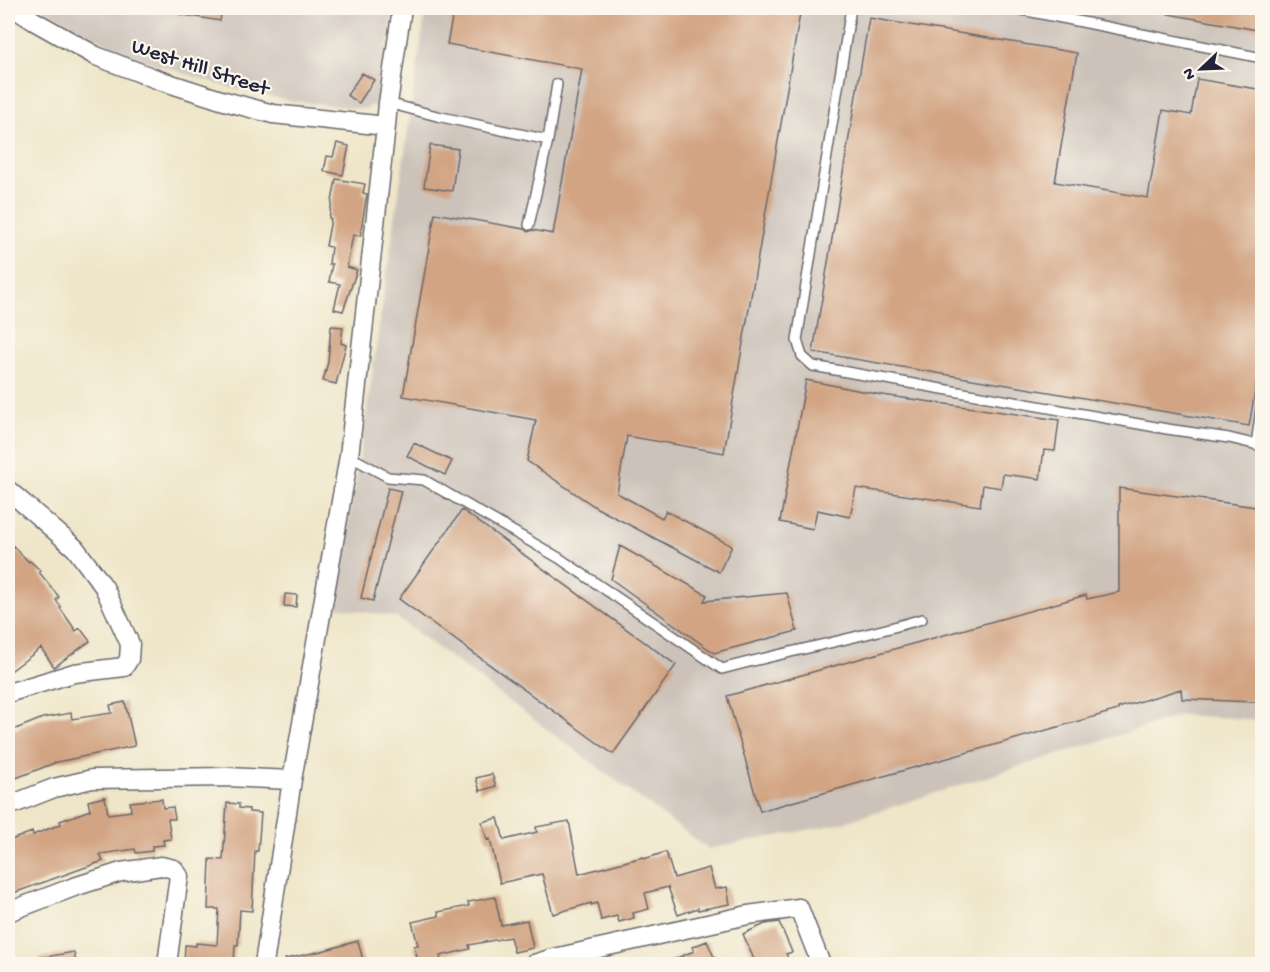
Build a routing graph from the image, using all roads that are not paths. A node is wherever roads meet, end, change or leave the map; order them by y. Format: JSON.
{"nodes":[{"id":1,"x":14,"y":8,"type":"edge"},
{"id":2,"x":402,"y":8,"type":"edge"},
{"id":3,"x":851,"y":8,"type":"edge"},
{"id":4,"x":1012,"y":8,"type":"edge"},
{"id":5,"x":1263,"y":58,"type":"edge"},
{"id":6,"x":557,"y":84,"type":"dead end"},
{"id":7,"x":388,"y":103,"type":"junction"},
{"id":8,"x":386,"y":126,"type":"junction"},
{"id":9,"x":548,"y":140,"type":"junction"},
{"id":10,"x":529,"y":225,"type":"dead end"},
{"id":11,"x":1263,"y":402,"type":"edge"},
{"id":12,"x":1259,"y":445,"type":"edge"},
{"id":13,"x":349,"y":456,"type":"junction"},
{"id":14,"x":8,"y":490,"type":"edge"},
{"id":15,"x":922,"y":619,"type":"dead end"},
{"id":16,"x":8,"y":693,"type":"edge"},
{"id":17,"x":292,"y":780,"type":"junction"},
{"id":18,"x":8,"y":806,"type":"edge"},
{"id":19,"x":8,"y":912,"type":"edge"},
{"id":20,"x":167,"y":964,"type":"edge"},
{"id":21,"x":264,"y":964,"type":"edge"},
{"id":22,"x":534,"y":964,"type":"edge"},
{"id":23,"x":821,"y":964,"type":"edge"}],
"edges":[{"from":1,"to":8,"type":"street","name":"West Hill Street"},
{"from":2,"to":7,"type":"street"},
{"from":3,"to":12,"type":"lane"},
{"from":4,"to":5,"type":"lane"},
{"from":6,"to":9,"type":"lane"},
{"from":7,"to":8,"type":"street"},
{"from":7,"to":9,"type":"lane"},
{"from":8,"to":13,"type":"street"},
{"from":9,"to":10,"type":"lane"},
{"from":11,"to":12,"type":"lane"},
{"from":13,"to":15,"type":"lane"},
{"from":13,"to":17,"type":"street"},
{"from":14,"to":16,"type":"street"},
{"from":17,"to":18,"type":"street"},
{"from":17,"to":21,"type":"street"},
{"from":19,"to":20,"type":"street"},
{"from":22,"to":23,"type":"street"}]}
